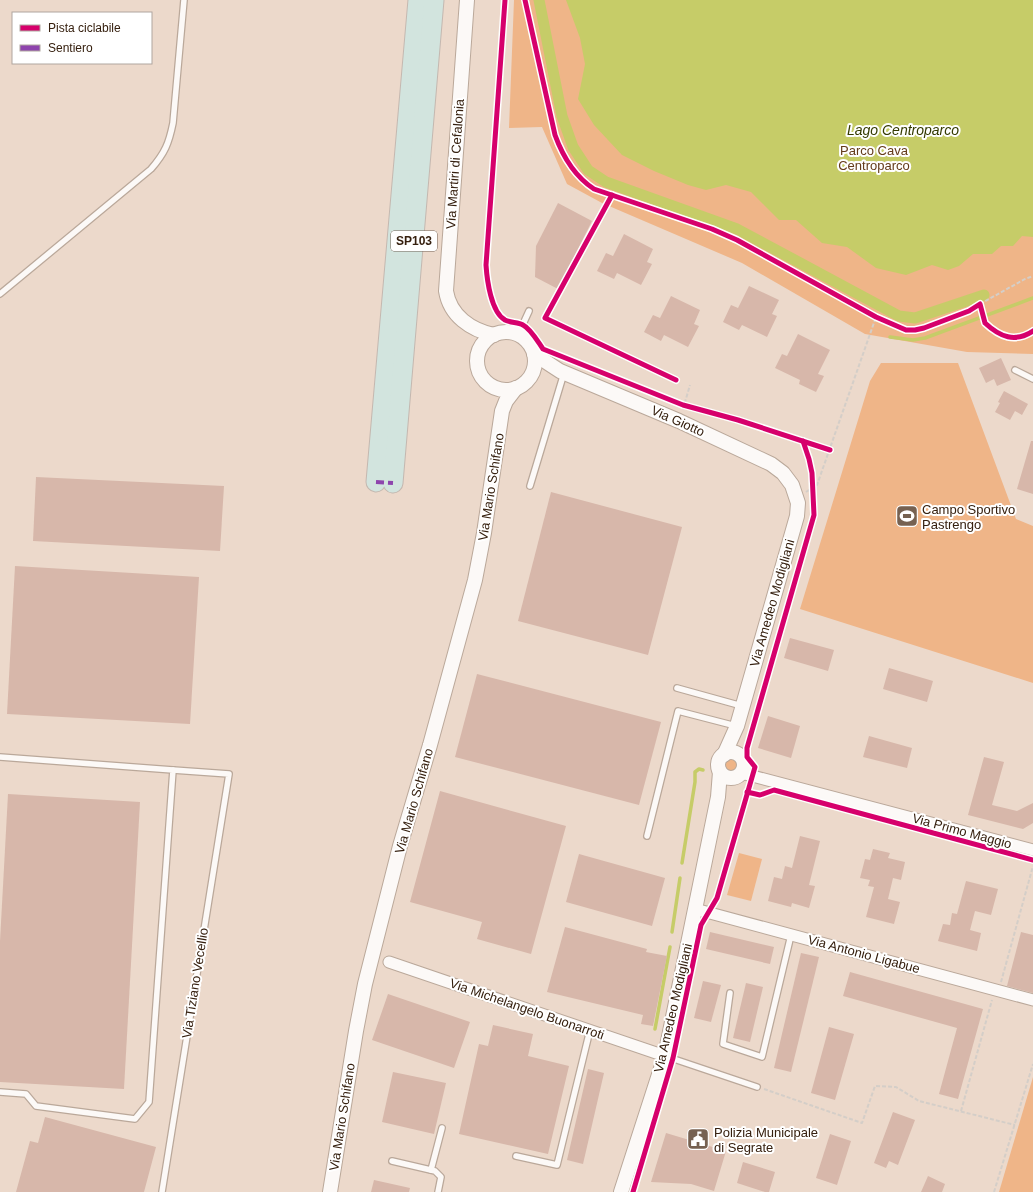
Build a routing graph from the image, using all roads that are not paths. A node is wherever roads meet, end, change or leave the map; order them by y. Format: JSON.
{"nodes":[{"id":1,"x":184,"y":0,"type":"edge"},
{"id":2,"x":418,"y":0,"type":"edge"},
{"id":3,"x":434,"y":0,"type":"edge"},
{"id":4,"x":467,"y":0,"type":"edge"},
{"id":5,"x":0,"y":294,"type":"edge"},
{"id":6,"x":529,"y":311,"type":"dead end"},
{"id":7,"x":464,"y":321,"type":"junction"},
{"id":8,"x":494,"y":335,"type":"junction"},
{"id":9,"x":518,"y":335,"type":"junction"},
{"id":10,"x":479,"y":353,"type":"junction"},
{"id":11,"x":534,"y":354,"type":"junction"},
{"id":12,"x":1015,"y":370,"type":"dead end"},
{"id":13,"x":562,"y":372,"type":"junction"},
{"id":14,"x":531,"y":376,"type":"junction"},
{"id":15,"x":1033,"y":379,"type":"edge"},
{"id":16,"x":490,"y":384,"type":"junction"},
{"id":17,"x":516,"y":388,"type":"junction"},
{"id":18,"x":502,"y":411,"type":"junction"},
{"id":19,"x":790,"y":481,"type":"joint"},
{"id":20,"x":530,"y":486,"type":"dead end"},
{"id":21,"x":677,"y":688,"type":"dead end"},
{"id":22,"x":742,"y":706,"type":"junction"},
{"id":23,"x":737,"y":726,"type":"junction"},
{"id":24,"x":0,"y":757,"type":"edge"},
{"id":25,"x":173,"y":770,"type":"junction"},
{"id":26,"x":738,"y":770,"type":"junction"},
{"id":27,"x":647,"y":836,"type":"dead end"},
{"id":28,"x":1033,"y":850,"type":"edge"},
{"id":29,"x":695,"y":909,"type":"junction"},
{"id":30,"x":791,"y":935,"type":"junction"},
{"id":31,"x":389,"y":962,"type":"dead end"},
{"id":32,"x":730,"y":993,"type":"dead end"},
{"id":33,"x":1033,"y":1000,"type":"edge"},
{"id":34,"x":590,"y":1030,"type":"junction"},
{"id":35,"x":665,"y":1056,"type":"junction"},
{"id":36,"x":757,"y":1087,"type":"road end"},
{"id":37,"x":0,"y":1092,"type":"edge"},
{"id":38,"x":442,"y":1128,"type":"dead end"},
{"id":39,"x":516,"y":1156,"type":"dead end"},
{"id":40,"x":392,"y":1161,"type":"dead end"},
{"id":41,"x":431,"y":1170,"type":"junction"},
{"id":42,"x":162,"y":1192,"type":"edge"},
{"id":43,"x":330,"y":1192,"type":"edge"},
{"id":44,"x":438,"y":1192,"type":"edge"},
{"id":45,"x":621,"y":1192,"type":"edge"}],
"edges":[{"from":1,"to":5,"type":"lane"},
{"from":2,"to":3,"type":"highway","number":"SP103"},
{"from":4,"to":7,"type":"street","name":"Via Martiri di Cefalonia"},
{"from":6,"to":9,"type":"lane"},
{"from":7,"to":8,"type":"street","name":"Via Martiri di Cefalonia"},
{"from":7,"to":10,"type":"street","name":"Via Martiri di Cefalonia"},
{"from":8,"to":9,"type":"street"},
{"from":8,"to":10,"type":"street"},
{"from":9,"to":11,"type":"street"},
{"from":10,"to":16,"type":"street"},
{"from":11,"to":13,"type":"street","name":"Via Giotto"},
{"from":11,"to":14,"type":"street"},
{"from":12,"to":15,"type":"lane"},
{"from":13,"to":14,"type":"street","name":"Via Giotto"},
{"from":13,"to":19,"type":"street","name":"Via Giotto"},
{"from":13,"to":20,"type":"lane"},
{"from":14,"to":17,"type":"street"},
{"from":16,"to":17,"type":"street"},
{"from":16,"to":18,"type":"street"},
{"from":17,"to":18,"type":"street","name":"Via Mario Schifano"},
{"from":18,"to":43,"type":"street","name":"Via Mario Schifano"},
{"from":19,"to":22,"type":"street","name":"Via Amedeo Modigliani"},
{"from":21,"to":22,"type":"lane"},
{"from":22,"to":23,"type":"street","name":"Via Amedeo Modigliani"},
{"from":23,"to":26,"type":"street","name":"Via Amedeo Modigliani"},
{"from":23,"to":26,"type":"street","name":"Via Amedeo Modigliani"},
{"from":23,"to":27,"type":"lane"},
{"from":24,"to":25,"type":"lane"},
{"from":25,"to":37,"type":"lane"},
{"from":25,"to":42,"type":"lane","name":"Via Tiziano Vecellio"},
{"from":26,"to":28,"type":"street","name":"Via Primo Maggio"},
{"from":26,"to":29,"type":"street","name":"Via Amedeo Modigliani"},
{"from":29,"to":30,"type":"street","name":"Via Antonio Ligabue"},
{"from":29,"to":35,"type":"street","name":"Via Amedeo Modigliani"},
{"from":30,"to":32,"type":"lane"},
{"from":30,"to":33,"type":"street","name":"Via Antonio Ligabue"},
{"from":31,"to":34,"type":"street","name":"Via Michelangelo Buonarroti"},
{"from":34,"to":35,"type":"street","name":"Via Michelangelo Buonarroti"},
{"from":34,"to":39,"type":"lane"},
{"from":35,"to":36,"type":"lane"},
{"from":35,"to":45,"type":"street","name":"Via Amedeo Modigliani"},
{"from":38,"to":41,"type":"lane"},
{"from":40,"to":41,"type":"lane"},
{"from":41,"to":44,"type":"lane"}]}
